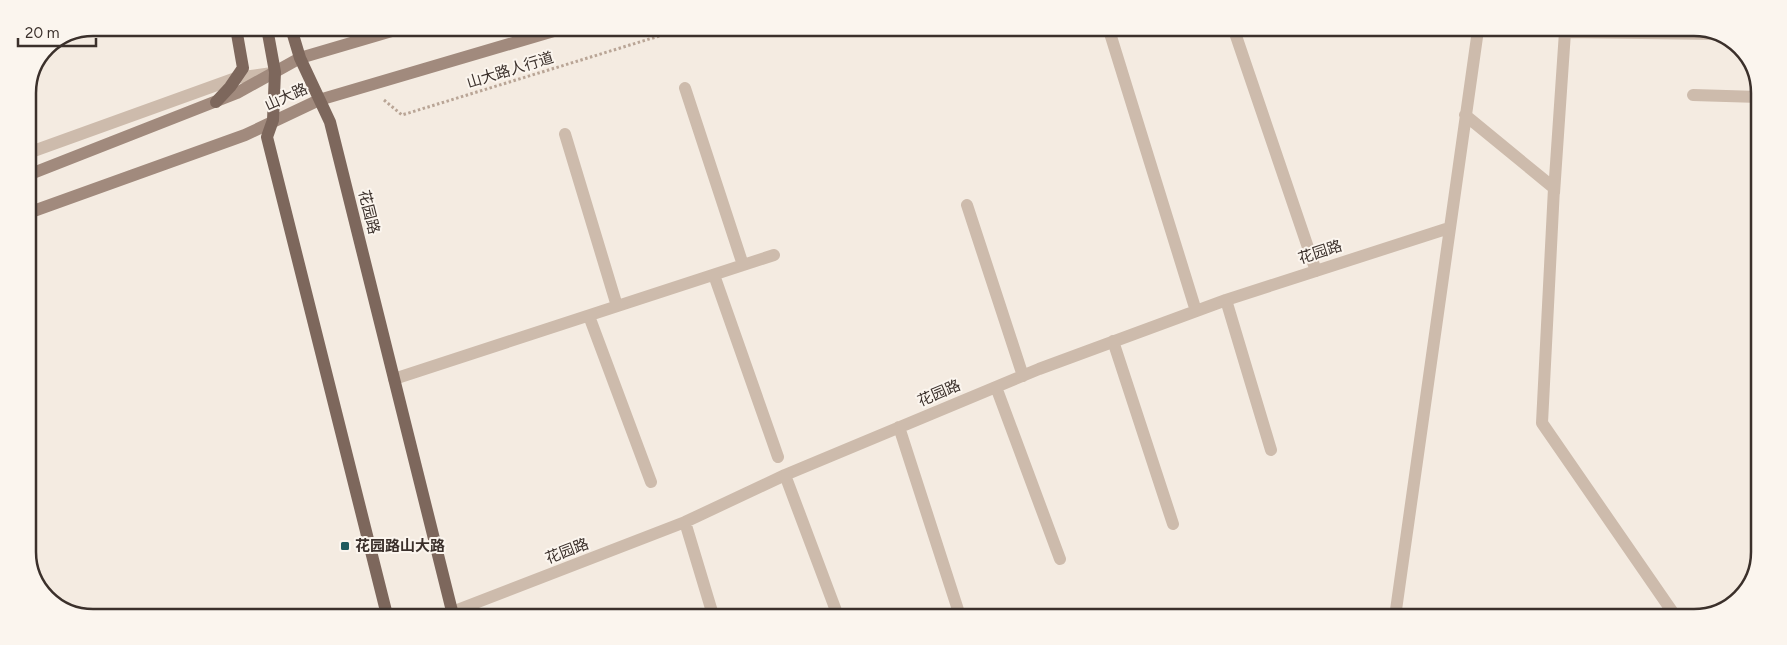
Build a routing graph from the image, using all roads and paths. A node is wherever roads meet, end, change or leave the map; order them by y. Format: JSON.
{"nodes":[{"id":1,"x":238,"y":36,"type":"edge"},
{"id":2,"x":268,"y":36,"type":"edge"},
{"id":3,"x":293,"y":36,"type":"edge"},
{"id":4,"x":375,"y":36,"type":"edge"},
{"id":5,"x":537,"y":36,"type":"edge"},
{"id":6,"x":659,"y":36,"type":"edge"},
{"id":7,"x":1111,"y":36,"type":"edge"},
{"id":8,"x":1236,"y":36,"type":"edge"},
{"id":9,"x":1477,"y":36,"type":"edge"},
{"id":10,"x":1564,"y":36,"type":"edge"},
{"id":11,"x":300,"y":58,"type":"junction"},
{"id":12,"x":275,"y":72,"type":"junction"},
{"id":13,"x":236,"y":78,"type":"junction"},
{"id":14,"x":685,"y":88,"type":"dead end"},
{"id":15,"x":1693,"y":95,"type":"dead end"},
{"id":16,"x":1751,"y":97,"type":"edge"},
{"id":17,"x":319,"y":100,"type":"junction"},
{"id":18,"x":216,"y":102,"type":"junction"},
{"id":19,"x":402,"y":115,"type":"dead end"},
{"id":20,"x":1465,"y":115,"type":"junction"},
{"id":21,"x":273,"y":120,"type":"junction"},
{"id":22,"x":565,"y":134,"type":"dead end"},
{"id":23,"x":36,"y":150,"type":"edge"},
{"id":24,"x":36,"y":172,"type":"edge"},
{"id":25,"x":1554,"y":188,"type":"junction"},
{"id":26,"x":968,"y":206,"type":"dead end"},
{"id":27,"x":36,"y":210,"type":"edge"},
{"id":28,"x":1449,"y":228,"type":"junction"},
{"id":29,"x":774,"y":255,"type":"dead end"},
{"id":30,"x":743,"y":265,"type":"junction"},
{"id":31,"x":1316,"y":271,"type":"junction"},
{"id":32,"x":714,"y":274,"type":"junction"},
{"id":33,"x":1226,"y":300,"type":"junction"},
{"id":34,"x":618,"y":306,"type":"junction"},
{"id":35,"x":1196,"y":311,"type":"junction"},
{"id":36,"x":589,"y":316,"type":"junction"},
{"id":37,"x":1113,"y":341,"type":"junction"},
{"id":38,"x":1023,"y":376,"type":"junction"},
{"id":39,"x":394,"y":379,"type":"junction"},
{"id":40,"x":996,"y":387,"type":"junction"},
{"id":41,"x":899,"y":427,"type":"junction"},
{"id":42,"x":1271,"y":450,"type":"dead end"},
{"id":43,"x":778,"y":457,"type":"dead end"},
{"id":44,"x":785,"y":475,"type":"junction"},
{"id":45,"x":651,"y":482,"type":"dead end"},
{"id":46,"x":685,"y":522,"type":"junction"},
{"id":47,"x":1173,"y":524,"type":"dead end"},
{"id":48,"x":1060,"y":559,"type":"dead end"},
{"id":49,"x":385,"y":609,"type":"edge"},
{"id":50,"x":451,"y":609,"type":"edge"},
{"id":51,"x":465,"y":609,"type":"edge"},
{"id":52,"x":711,"y":609,"type":"edge"},
{"id":53,"x":835,"y":609,"type":"edge"},
{"id":54,"x":958,"y":609,"type":"edge"},
{"id":55,"x":1397,"y":609,"type":"edge"},
{"id":56,"x":1670,"y":609,"type":"edge"}],
"edges":[{"from":1,"to":13,"type":"main road"},
{"from":2,"to":12,"type":"main road"},
{"from":3,"to":11,"type":"main road","name":"花园路"},
{"from":4,"to":11,"type":"main road","name":"山大路"},
{"from":5,"to":17,"type":"main road","name":"山大路"},
{"from":6,"to":19,"type":"path","name":"山大路人行道"},
{"from":7,"to":35,"type":"street"},
{"from":8,"to":31,"type":"street"},
{"from":9,"to":20,"type":"street"},
{"from":10,"to":25,"type":"street"},
{"from":11,"to":12,"type":"main road","name":"山大路"},
{"from":11,"to":17,"type":"main road","name":"花园路"},
{"from":12,"to":13,"type":"street","name":"山大路"},
{"from":12,"to":18,"type":"main road","name":"山大路"},
{"from":12,"to":21,"type":"main road"},
{"from":13,"to":18,"type":"main road"},
{"from":13,"to":23,"type":"street","name":"山大路"},
{"from":14,"to":30,"type":"street"},
{"from":15,"to":16,"type":"street"},
{"from":17,"to":21,"type":"main road","name":"山大路"},
{"from":17,"to":39,"type":"main road","name":"花园路"},
{"from":18,"to":24,"type":"main road","name":"山大路"},
{"from":20,"to":25,"type":"street"},
{"from":20,"to":28,"type":"street"},
{"from":21,"to":27,"type":"main road","name":"山大路"},
{"from":21,"to":49,"type":"main road"},
{"from":22,"to":34,"type":"street"},
{"from":25,"to":56,"type":"street"},
{"from":26,"to":38,"type":"street"},
{"from":28,"to":31,"type":"street","name":"花园路"},
{"from":28,"to":55,"type":"street"},
{"from":29,"to":30,"type":"street"},
{"from":30,"to":32,"type":"street"},
{"from":31,"to":33,"type":"street","name":"花园路"},
{"from":32,"to":34,"type":"street"},
{"from":32,"to":43,"type":"street"},
{"from":33,"to":35,"type":"street","name":"花园路"},
{"from":33,"to":42,"type":"street"},
{"from":34,"to":36,"type":"street"},
{"from":35,"to":37,"type":"street","name":"花园路"},
{"from":36,"to":39,"type":"street"},
{"from":36,"to":45,"type":"street"},
{"from":37,"to":38,"type":"street","name":"花园路"},
{"from":37,"to":47,"type":"street"},
{"from":38,"to":40,"type":"street","name":"花园路"},
{"from":39,"to":50,"type":"main road","name":"花园路"},
{"from":40,"to":41,"type":"street","name":"花园路"},
{"from":40,"to":48,"type":"street"},
{"from":41,"to":44,"type":"street","name":"花园路"},
{"from":41,"to":54,"type":"street"},
{"from":44,"to":46,"type":"street","name":"花园路"},
{"from":44,"to":53,"type":"street"},
{"from":46,"to":51,"type":"street","name":"花园路"},
{"from":46,"to":52,"type":"street"}]}
